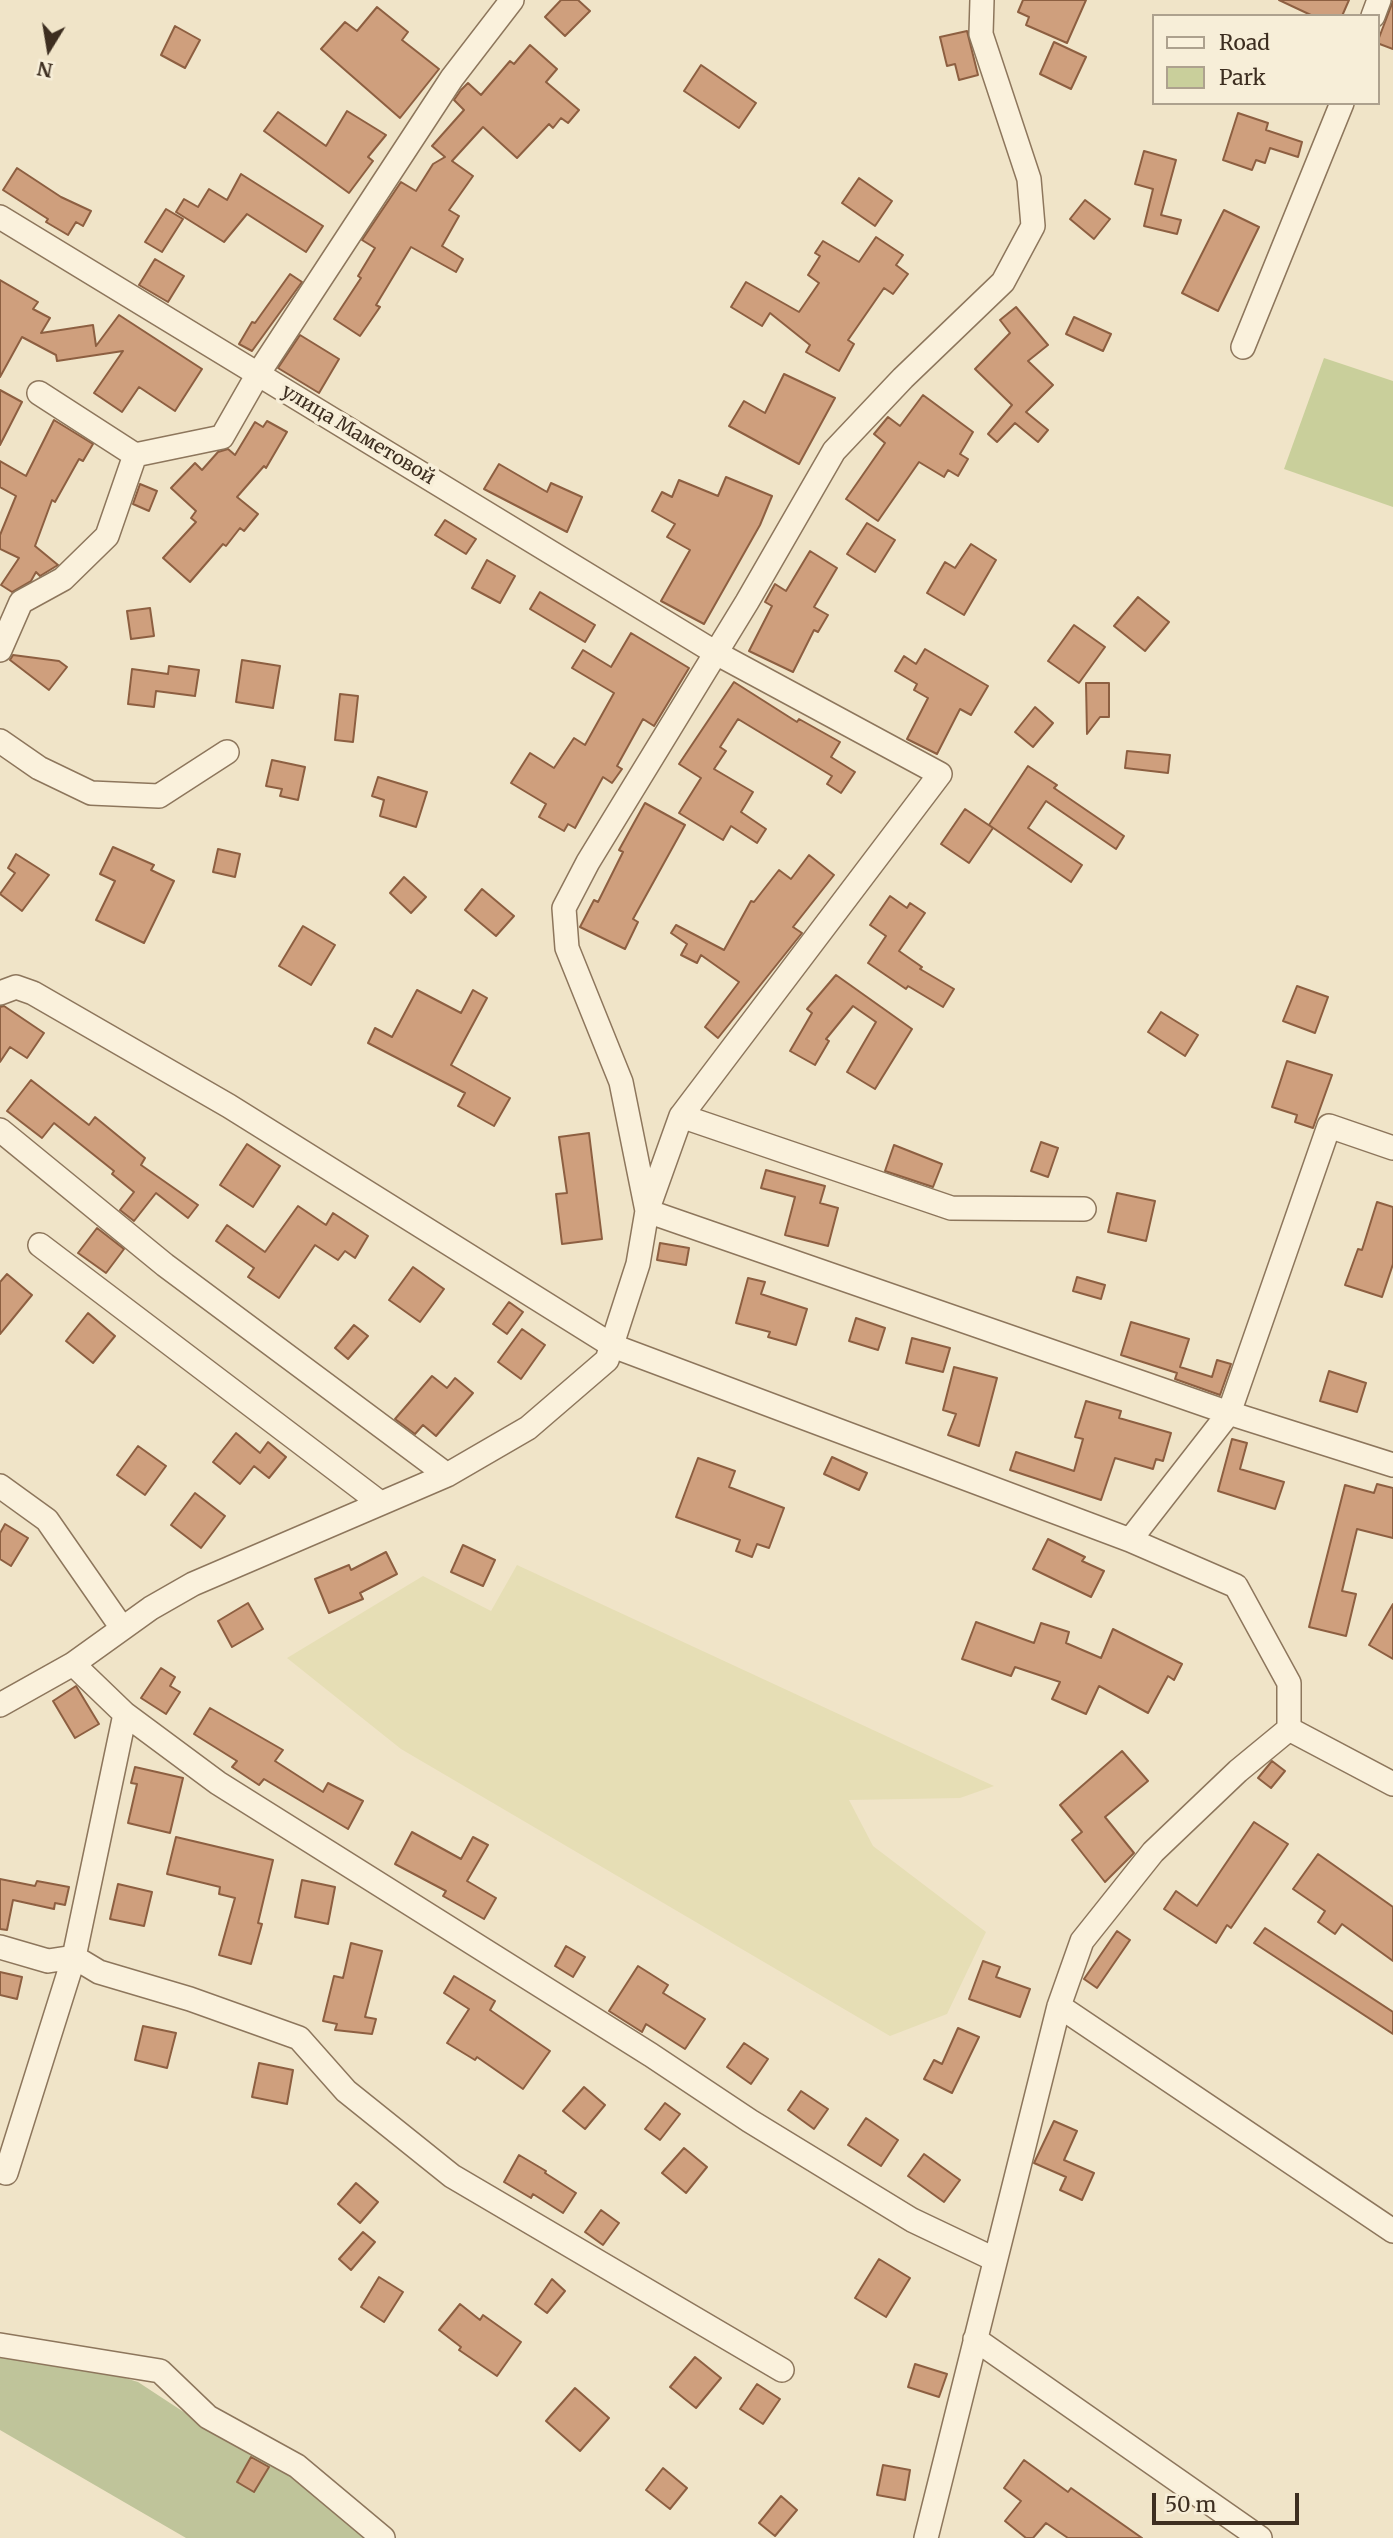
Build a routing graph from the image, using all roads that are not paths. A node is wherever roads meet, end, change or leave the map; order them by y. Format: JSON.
{"nodes":[{"id":1,"x":512,"y":0,"type":"edge"},
{"id":2,"x":982,"y":0,"type":"edge"},
{"id":3,"x":1341,"y":105,"type":"edge"},
{"id":4,"x":0,"y":217,"type":"edge"},
{"id":5,"x":1243,"y":347,"type":"dead end"},
{"id":6,"x":258,"y":374,"type":"junction"},
{"id":7,"x":39,"y":393,"type":"dead end"},
{"id":8,"x":135,"y":455,"type":"junction"},
{"id":9,"x":0,"y":650,"type":"edge"},
{"id":10,"x":716,"y":653,"type":"junction"},
{"id":11,"x":0,"y":741,"type":"edge"},
{"id":12,"x":227,"y":752,"type":"dead end"},
{"id":13,"x":0,"y":993,"type":"edge"},
{"id":14,"x":681,"y":1116,"type":"junction"},
{"id":15,"x":0,"y":1130,"type":"edge"},
{"id":16,"x":1393,"y":1148,"type":"edge"},
{"id":17,"x":1084,"y":1209,"type":"dead end"},
{"id":18,"x":647,"y":1211,"type":"junction"},
{"id":19,"x":40,"y":1245,"type":"dead end"},
{"id":20,"x":614,"y":1346,"type":"junction"},
{"id":21,"x":1229,"y":1413,"type":"junction"},
{"id":22,"x":1393,"y":1465,"type":"edge"},
{"id":23,"x":447,"y":1475,"type":"junction"},
{"id":24,"x":0,"y":1486,"type":"edge"},
{"id":25,"x":379,"y":1502,"type":"junction"},
{"id":26,"x":1129,"y":1540,"type":"junction"},
{"id":27,"x":122,"y":1628,"type":"junction"},
{"id":28,"x":73,"y":1664,"type":"junction"},
{"id":29,"x":0,"y":1705,"type":"edge"},
{"id":30,"x":125,"y":1714,"type":"junction"},
{"id":31,"x":1289,"y":1729,"type":"junction"},
{"id":32,"x":1393,"y":1784,"type":"edge"},
{"id":33,"x":0,"y":1947,"type":"edge"},
{"id":34,"x":74,"y":1957,"type":"junction"},
{"id":35,"x":1059,"y":2006,"type":"junction"},
{"id":36,"x":0,"y":2171,"type":"edge"},
{"id":37,"x":1393,"y":2231,"type":"edge"},
{"id":38,"x":994,"y":2259,"type":"junction"},
{"id":39,"x":975,"y":2339,"type":"junction"},
{"id":40,"x":0,"y":2345,"type":"edge"},
{"id":41,"x":782,"y":2370,"type":"dead end"},
{"id":42,"x":383,"y":2538,"type":"edge"},
{"id":43,"x":926,"y":2538,"type":"edge"},
{"id":44,"x":1260,"y":2538,"type":"edge"}],
"edges":[{"from":1,"to":6,"type":"street"},
{"from":2,"to":10,"type":"street"},
{"from":3,"to":5,"type":"street"},
{"from":4,"to":6,"type":"street","name":"улица Маметовой"},
{"from":6,"to":8,"type":"street"},
{"from":6,"to":10,"type":"street","name":"улица Маметовой"},
{"from":7,"to":8,"type":"street"},
{"from":8,"to":9,"type":"street"},
{"from":10,"to":14,"type":"street","name":"улица Маметовой"},
{"from":10,"to":18,"type":"street"},
{"from":11,"to":12,"type":"street"},
{"from":13,"to":20,"type":"street"},
{"from":14,"to":17,"type":"street"},
{"from":14,"to":18,"type":"street"},
{"from":15,"to":23,"type":"street"},
{"from":16,"to":21,"type":"street"},
{"from":18,"to":20,"type":"street"},
{"from":18,"to":21,"type":"street"},
{"from":19,"to":25,"type":"street"},
{"from":20,"to":23,"type":"street"},
{"from":20,"to":26,"type":"street"},
{"from":21,"to":22,"type":"street"},
{"from":21,"to":26,"type":"street"},
{"from":23,"to":25,"type":"street"},
{"from":24,"to":27,"type":"street"},
{"from":25,"to":27,"type":"street"},
{"from":26,"to":31,"type":"street"},
{"from":27,"to":28,"type":"street"},
{"from":28,"to":29,"type":"street"},
{"from":28,"to":30,"type":"street"},
{"from":30,"to":34,"type":"street"},
{"from":30,"to":38,"type":"street"},
{"from":31,"to":32,"type":"street"},
{"from":31,"to":35,"type":"street"},
{"from":33,"to":34,"type":"street"},
{"from":34,"to":36,"type":"street"},
{"from":34,"to":41,"type":"street"},
{"from":35,"to":37,"type":"street"},
{"from":35,"to":38,"type":"street"},
{"from":38,"to":39,"type":"street"},
{"from":39,"to":43,"type":"street"},
{"from":39,"to":44,"type":"street"},
{"from":40,"to":42,"type":"street"}]}
